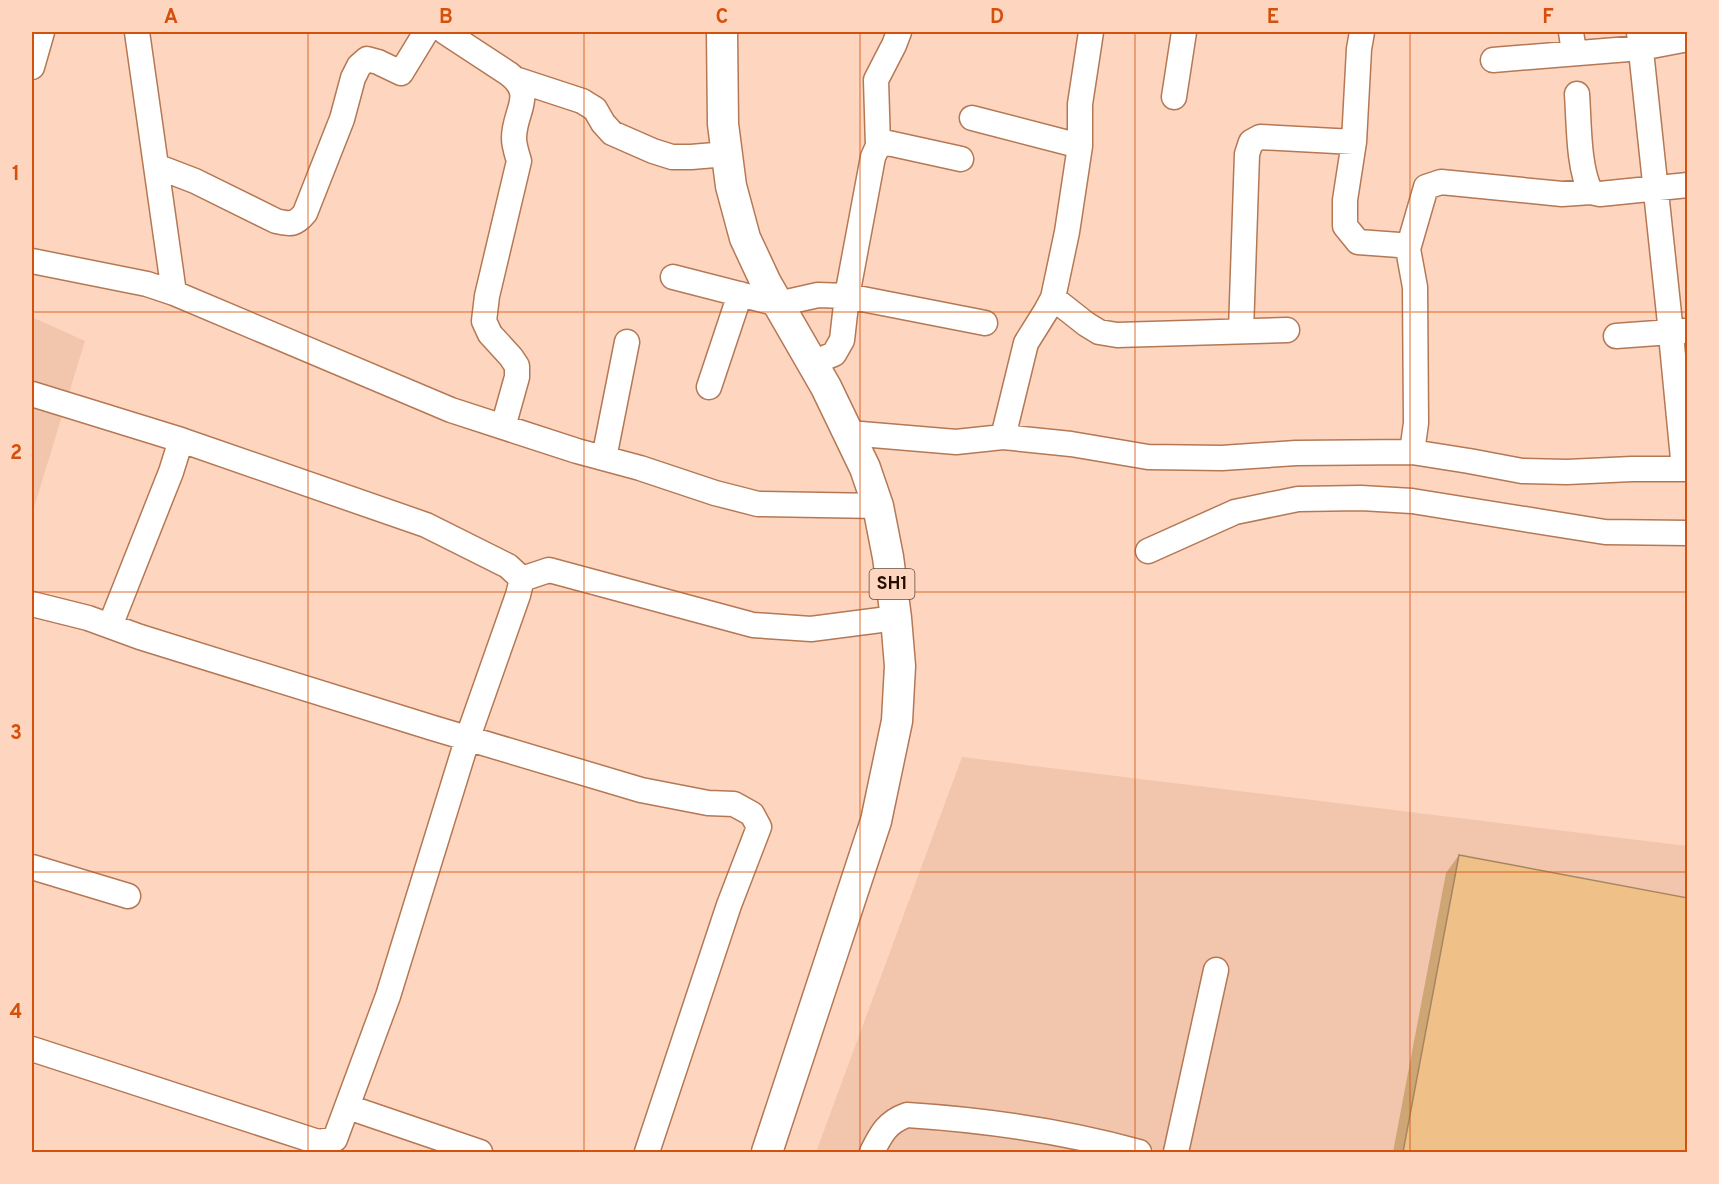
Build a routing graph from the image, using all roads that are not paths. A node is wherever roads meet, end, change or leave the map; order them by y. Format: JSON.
{"nodes":[{"id":1,"x":42,"y":32,"type":"edge"},
{"id":2,"x":137,"y":32,"type":"edge"},
{"id":3,"x":426,"y":32,"type":"edge"},
{"id":4,"x":445,"y":32,"type":"edge"},
{"id":5,"x":722,"y":32,"type":"edge"},
{"id":6,"x":899,"y":32,"type":"edge"},
{"id":7,"x":1091,"y":32,"type":"edge"},
{"id":8,"x":1184,"y":32,"type":"edge"},
{"id":9,"x":1362,"y":32,"type":"edge"},
{"id":10,"x":1688,"y":39,"type":"edge"},
{"id":11,"x":1640,"y":40,"type":"edge"},
{"id":12,"x":1573,"y":42,"type":"edge"},
{"id":13,"x":1493,"y":60,"type":"dead end"},
{"id":14,"x":32,"y":67,"type":"edge"},
{"id":15,"x":518,"y":80,"type":"junction"},
{"id":16,"x":1577,"y":94,"type":"dead end"},
{"id":17,"x":1174,"y":97,"type":"dead end"},
{"id":18,"x":972,"y":118,"type":"dead end"},
{"id":19,"x":1354,"y":142,"type":"junction"},
{"id":20,"x":878,"y":146,"type":"junction"},
{"id":21,"x":1080,"y":146,"type":"junction"},
{"id":22,"x":727,"y":154,"type":"junction"},
{"id":23,"x":961,"y":159,"type":"dead end"},
{"id":24,"x":156,"y":166,"type":"junction"},
{"id":25,"x":1688,"y":185,"type":"edge"},
{"id":26,"x":1656,"y":189,"type":"junction"},
{"id":27,"x":1592,"y":192,"type":"junction"},
{"id":28,"x":1408,"y":249,"type":"junction"},
{"id":29,"x":32,"y":261,"type":"edge"},
{"id":30,"x":673,"y":277,"type":"dead end"},
{"id":31,"x":174,"y":294,"type":"junction"},
{"id":32,"x":740,"y":294,"type":"junction"},
{"id":33,"x":847,"y":296,"type":"junction"},
{"id":34,"x":1053,"y":298,"type":"junction"},
{"id":35,"x":778,"y":304,"type":"junction"},
{"id":36,"x":985,"y":322,"type":"dead end"},
{"id":37,"x":1287,"y":330,"type":"dead end"},
{"id":38,"x":1240,"y":331,"type":"junction"},
{"id":39,"x":1679,"y":332,"type":"edge"},
{"id":40,"x":1616,"y":336,"type":"dead end"},
{"id":41,"x":627,"y":342,"type":"dead end"},
{"id":42,"x":812,"y":363,"type":"junction"},
{"id":43,"x":709,"y":387,"type":"dead end"},
{"id":44,"x":32,"y":394,"type":"edge"},
{"id":45,"x":503,"y":427,"type":"junction"},
{"id":46,"x":849,"y":434,"type":"junction"},
{"id":47,"x":1003,"y":437,"type":"junction"},
{"id":48,"x":181,"y":440,"type":"junction"},
{"id":49,"x":1412,"y":452,"type":"junction"},
{"id":50,"x":604,"y":458,"type":"junction"},
{"id":51,"x":1686,"y":469,"type":"edge"},
{"id":52,"x":878,"y":506,"type":"junction"},
{"id":53,"x":1688,"y":533,"type":"edge"},
{"id":54,"x":1148,"y":551,"type":"dead end"},
{"id":55,"x":522,"y":579,"type":"junction"},
{"id":56,"x":32,"y":604,"type":"edge"},
{"id":57,"x":896,"y":618,"type":"junction"},
{"id":58,"x":110,"y":627,"type":"junction"},
{"id":59,"x":468,"y":737,"type":"junction"},
{"id":60,"x":32,"y":867,"type":"edge"},
{"id":61,"x":128,"y":896,"type":"dead end"},
{"id":62,"x":1216,"y":970,"type":"dead end"},
{"id":63,"x":32,"y":1049,"type":"edge"},
{"id":64,"x":348,"y":1107,"type":"junction"},
{"id":65,"x":314,"y":1147,"type":"edge"},
{"id":66,"x":480,"y":1152,"type":"edge"},
{"id":67,"x":646,"y":1152,"type":"edge"},
{"id":68,"x":767,"y":1152,"type":"edge"},
{"id":69,"x":872,"y":1152,"type":"edge"},
{"id":70,"x":1139,"y":1152,"type":"edge"},
{"id":71,"x":1176,"y":1152,"type":"edge"}],
"edges":[{"from":1,"to":14,"type":"street"},
{"from":2,"to":24,"type":"street"},
{"from":3,"to":24,"type":"street"},
{"from":4,"to":15,"type":"street"},
{"from":5,"to":22,"type":"main road","number":"SH1"},
{"from":6,"to":20,"type":"street"},
{"from":7,"to":21,"type":"street"},
{"from":8,"to":17,"type":"street"},
{"from":9,"to":19,"type":"street"},
{"from":10,"to":11,"type":"street"},
{"from":11,"to":12,"type":"street"},
{"from":11,"to":26,"type":"street"},
{"from":12,"to":13,"type":"street"},
{"from":15,"to":22,"type":"street"},
{"from":15,"to":45,"type":"street"},
{"from":16,"to":27,"type":"street"},
{"from":18,"to":21,"type":"street"},
{"from":19,"to":28,"type":"street"},
{"from":19,"to":38,"type":"street"},
{"from":20,"to":23,"type":"street"},
{"from":20,"to":33,"type":"street"},
{"from":21,"to":34,"type":"street"},
{"from":22,"to":35,"type":"main road","number":"SH1"},
{"from":24,"to":31,"type":"street"},
{"from":25,"to":26,"type":"street"},
{"from":26,"to":27,"type":"street"},
{"from":26,"to":39,"type":"street"},
{"from":27,"to":28,"type":"street"},
{"from":28,"to":49,"type":"street"},
{"from":29,"to":31,"type":"street"},
{"from":30,"to":32,"type":"street"},
{"from":31,"to":45,"type":"street"},
{"from":32,"to":35,"type":"street"},
{"from":32,"to":43,"type":"street"},
{"from":33,"to":35,"type":"street"},
{"from":33,"to":36,"type":"street"},
{"from":33,"to":42,"type":"street"},
{"from":34,"to":38,"type":"street"},
{"from":34,"to":47,"type":"street"},
{"from":35,"to":42,"type":"main road","number":"SH1"},
{"from":37,"to":38,"type":"street"},
{"from":39,"to":40,"type":"street"},
{"from":39,"to":51,"type":"street"},
{"from":41,"to":50,"type":"street"},
{"from":42,"to":46,"type":"main road","number":"SH1"},
{"from":44,"to":48,"type":"street"},
{"from":45,"to":50,"type":"street"},
{"from":46,"to":47,"type":"street"},
{"from":46,"to":52,"type":"main road","number":"SH1"},
{"from":47,"to":49,"type":"street"},
{"from":48,"to":55,"type":"street"},
{"from":48,"to":58,"type":"street"},
{"from":49,"to":51,"type":"street"},
{"from":50,"to":52,"type":"street"},
{"from":52,"to":57,"type":"main road","number":"SH1"},
{"from":53,"to":54,"type":"street"},
{"from":55,"to":57,"type":"street"},
{"from":55,"to":59,"type":"street"},
{"from":56,"to":58,"type":"street"},
{"from":57,"to":68,"type":"main road","number":"SH1"},
{"from":58,"to":59,"type":"street"},
{"from":59,"to":64,"type":"street"},
{"from":59,"to":67,"type":"street"},
{"from":60,"to":61,"type":"street"},
{"from":62,"to":71,"type":"street"},
{"from":63,"to":65,"type":"street"},
{"from":64,"to":65,"type":"street"},
{"from":64,"to":66,"type":"street"},
{"from":69,"to":70,"type":"street"}]}
